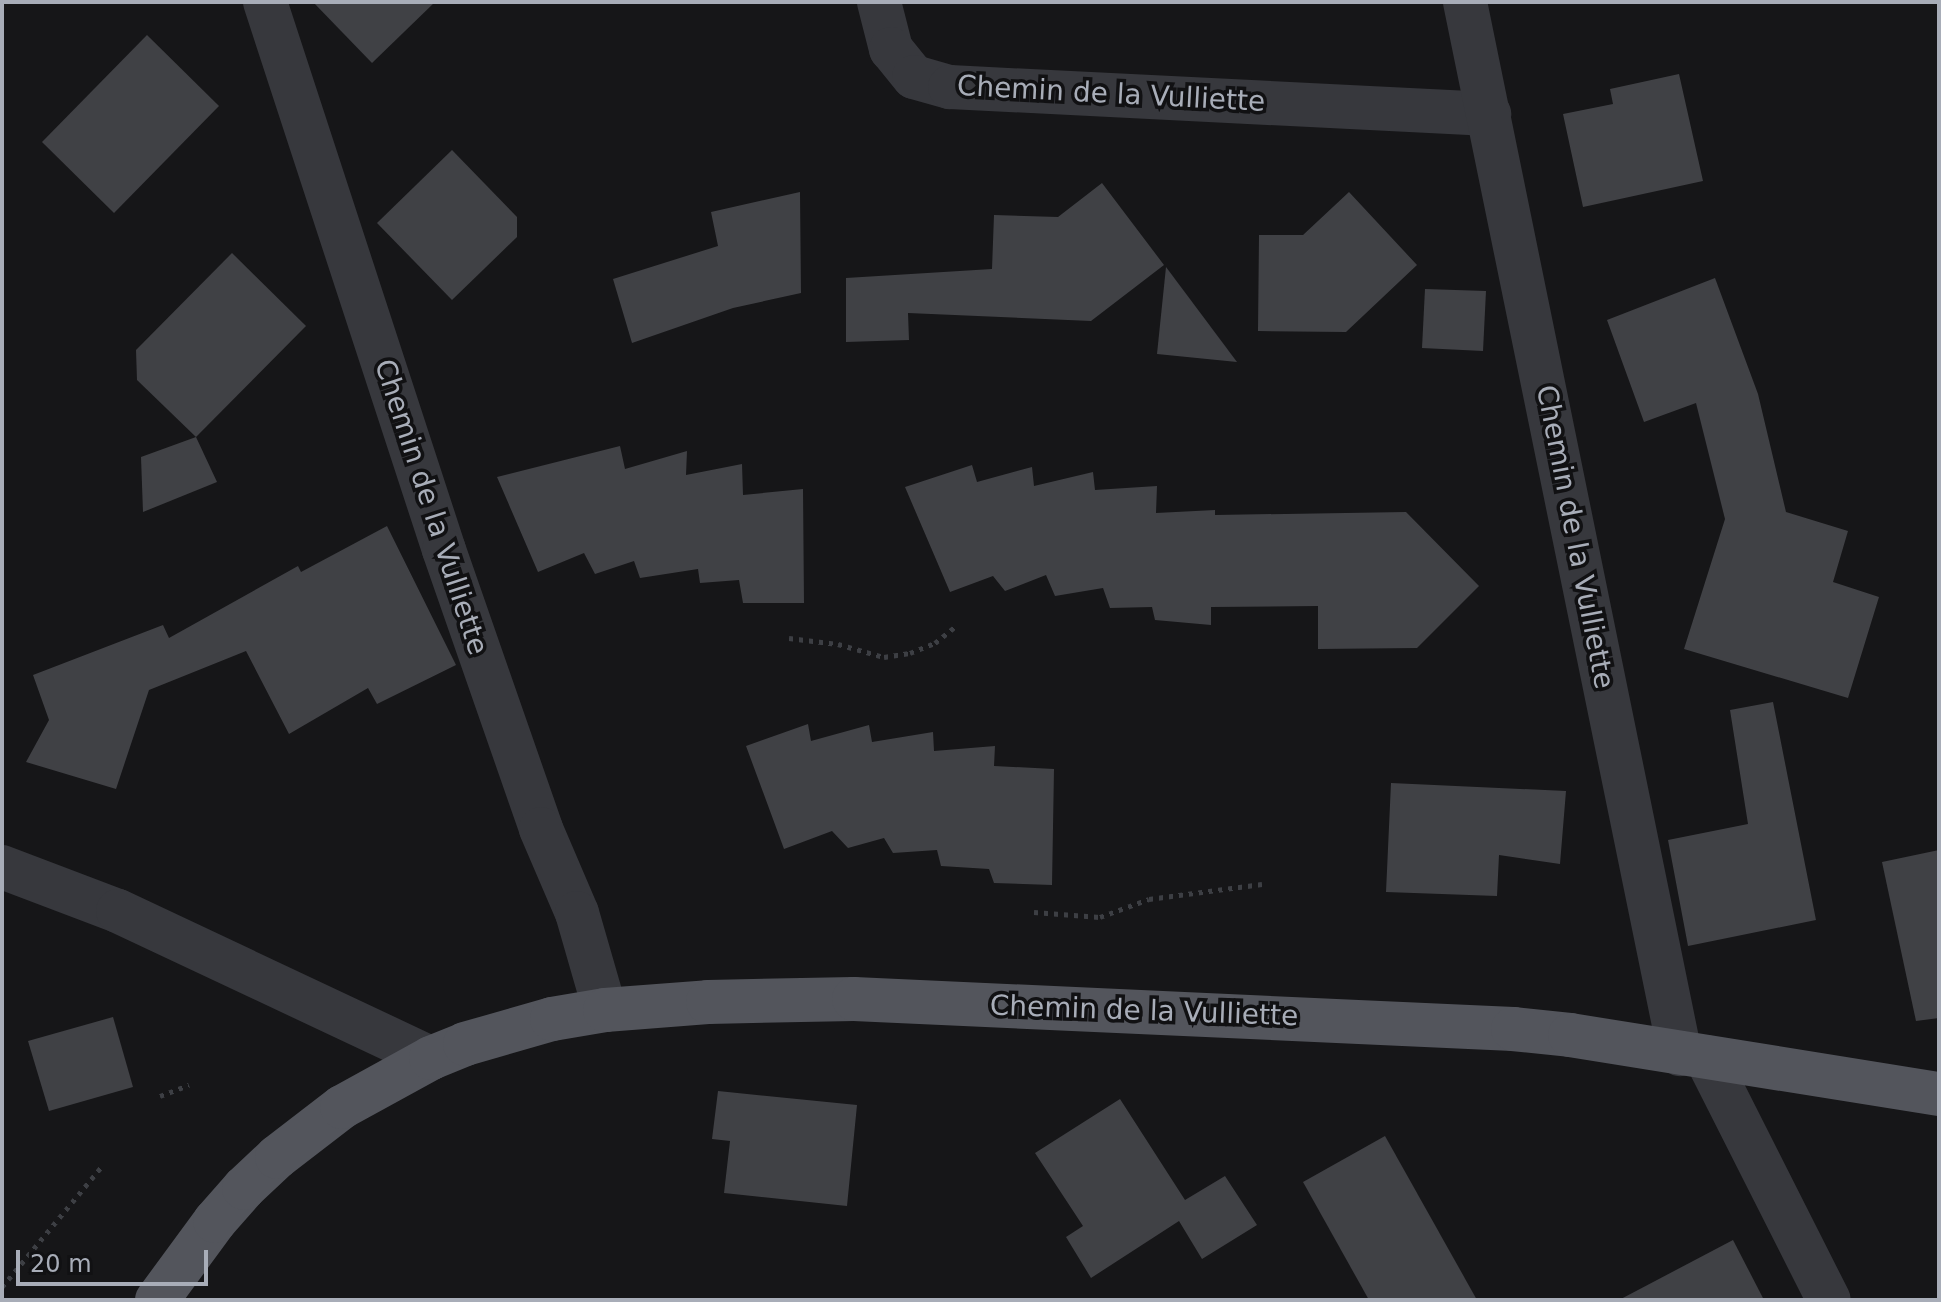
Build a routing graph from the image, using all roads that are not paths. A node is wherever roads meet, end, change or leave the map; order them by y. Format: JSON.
{"nodes":[{"id":1,"x":265,"y":2,"type":"edge"},
{"id":2,"x":879,"y":2,"type":"edge"},
{"id":3,"x":1465,"y":2,"type":"edge"},
{"id":4,"x":1489,"y":114,"type":"junction"},
{"id":5,"x":2,"y":867,"type":"edge"},
{"id":6,"x":605,"y":1010,"type":"junction"},
{"id":7,"x":1693,"y":1056,"type":"junction"},
{"id":8,"x":431,"y":1058,"type":"junction"},
{"id":9,"x":1939,"y":1094,"type":"edge"},
{"id":10,"x":157,"y":1300,"type":"edge"},
{"id":11,"x":1829,"y":1300,"type":"edge"}],
"edges":[{"from":1,"to":6,"type":"street","name":"Chemin de la Vulliette"},
{"from":2,"to":4,"type":"street","name":"Chemin de la Vulliette"},
{"from":3,"to":4,"type":"street","name":"Chemin de la Vulliette"},
{"from":4,"to":7,"type":"street","name":"Chemin de la Vulliette"},
{"from":5,"to":8,"type":"street"},
{"from":6,"to":7,"type":"main road","name":"Chemin de la Vulliette"},
{"from":6,"to":8,"type":"main road","name":"Chemin de la Vulliette"},
{"from":7,"to":9,"type":"main road","name":"Chemin de la Vulliette"},
{"from":7,"to":11,"type":"street","name":"Chemin de la Vulliette"},
{"from":8,"to":10,"type":"main road","name":"Chemin de la Vulliette"}]}
